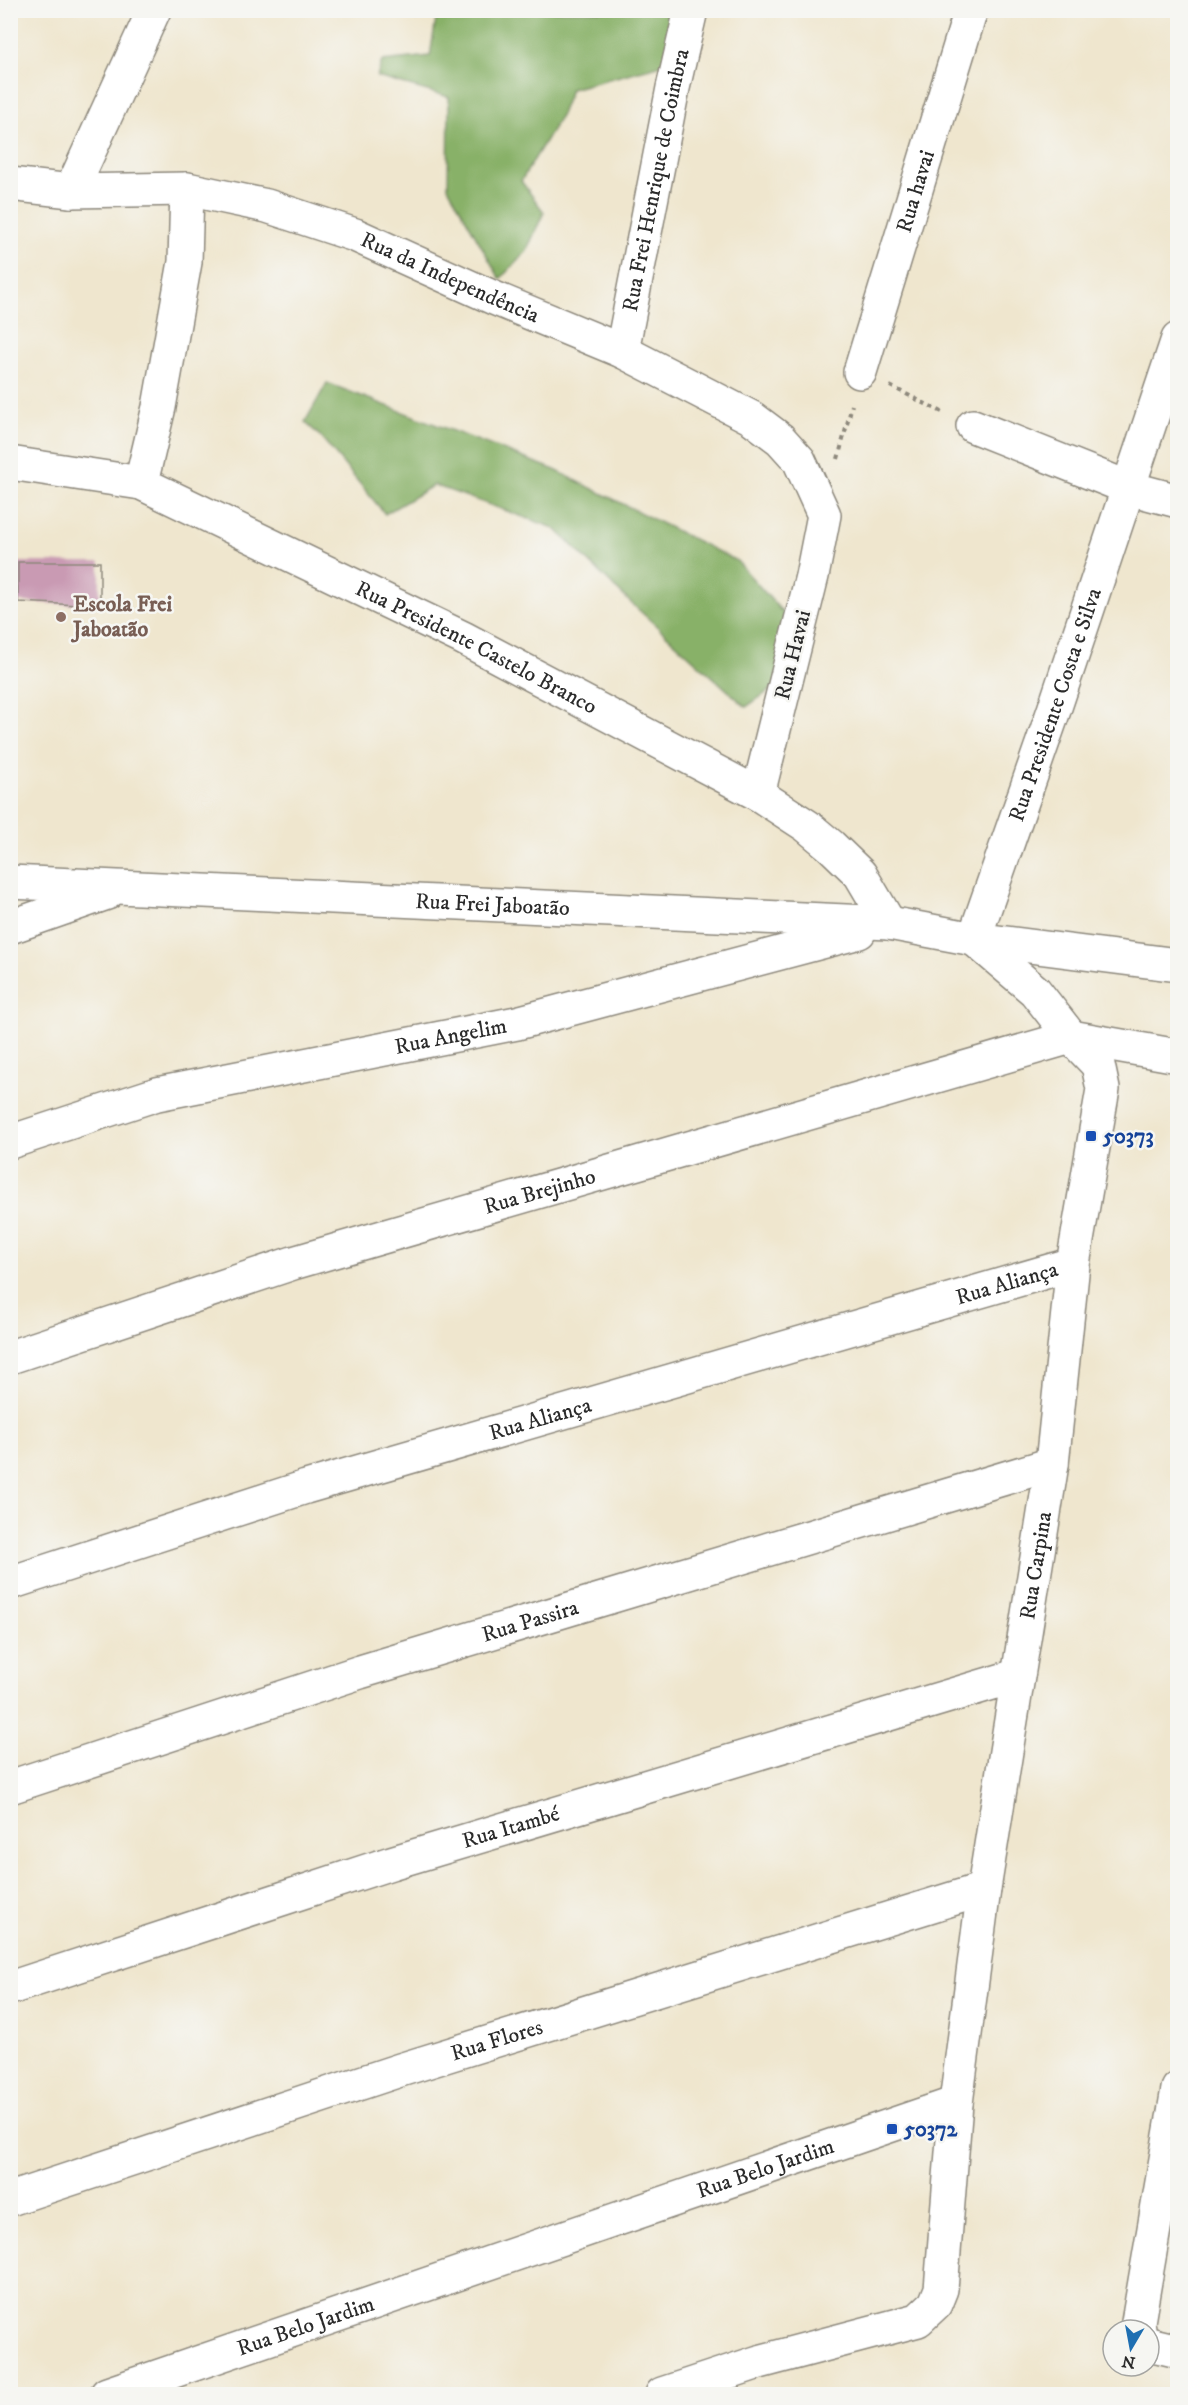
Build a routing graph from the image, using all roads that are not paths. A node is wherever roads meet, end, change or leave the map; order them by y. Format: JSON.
{"nodes":[{"id":1,"x":154,"y":10,"type":"edge"},
{"id":2,"x":691,"y":10,"type":"edge"},
{"id":3,"x":970,"y":10,"type":"edge"},
{"id":4,"x":10,"y":184,"type":"edge"},
{"id":5,"x":188,"y":189,"type":"junction"},
{"id":6,"x":71,"y":191,"type":"junction"},
{"id":7,"x":1178,"y":339,"type":"edge"},
{"id":8,"x":622,"y":351,"type":"junction"},
{"id":9,"x":860,"y":372,"type":"road end"},
{"id":10,"x":973,"y":426,"type":"road end"},
{"id":11,"x":10,"y":463,"type":"edge"},
{"id":12,"x":141,"y":483,"type":"junction"},
{"id":13,"x":1129,"y":488,"type":"junction"},
{"id":14,"x":1178,"y":501,"type":"edge"},
{"id":15,"x":824,"y":515,"type":"joint"},
{"id":16,"x":758,"y":794,"type":"junction"},
{"id":17,"x":10,"y":882,"type":"edge"},
{"id":18,"x":120,"y":888,"type":"junction"},
{"id":19,"x":889,"y":923,"type":"junction"},
{"id":20,"x":10,"y":927,"type":"edge"},
{"id":21,"x":974,"y":939,"type":"junction"},
{"id":22,"x":1178,"y":965,"type":"edge"},
{"id":23,"x":1071,"y":1037,"type":"junction"},
{"id":24,"x":1178,"y":1056,"type":"edge"},
{"id":25,"x":10,"y":1142,"type":"edge"},
{"id":26,"x":1073,"y":1264,"type":"junction"},
{"id":27,"x":10,"y":1357,"type":"edge"},
{"id":28,"x":1052,"y":1464,"type":"junction"},
{"id":29,"x":10,"y":1583,"type":"edge"},
{"id":30,"x":1016,"y":1676,"type":"junction"},
{"id":31,"x":10,"y":1787,"type":"edge"},
{"id":32,"x":984,"y":1889,"type":"junction"},
{"id":33,"x":10,"y":1988,"type":"edge"},
{"id":34,"x":1178,"y":2089,"type":"edge"},
{"id":35,"x":957,"y":2103,"type":"junction"},
{"id":36,"x":10,"y":2199,"type":"edge"},
{"id":37,"x":1139,"y":2318,"type":"edge"},
{"id":38,"x":1161,"y":2347,"type":"edge"},
{"id":39,"x":1178,"y":2351,"type":"edge"},
{"id":40,"x":107,"y":2394,"type":"edge"},
{"id":41,"x":662,"y":2394,"type":"edge"}],
"edges":[{"from":1,"to":6,"type":"street"},
{"from":2,"to":8,"type":"street","name":"Rua Frei Henrique de Coimbra"},
{"from":3,"to":9,"type":"street","name":"Rua havai"},
{"from":4,"to":6,"type":"street","name":"Rua da Independência"},
{"from":5,"to":6,"type":"street","name":"Rua da Independência"},
{"from":5,"to":8,"type":"street","name":"Rua da Independência"},
{"from":5,"to":12,"type":"street"},
{"from":7,"to":13,"type":"street","name":"Rua Presidente Costa e Silva"},
{"from":8,"to":15,"type":"street","name":"Rua da Independência"},
{"from":10,"to":13,"type":"street"},
{"from":11,"to":12,"type":"street","name":"Rua Presidente Castelo Branco"},
{"from":12,"to":16,"type":"street","name":"Rua Presidente Castelo Branco"},
{"from":13,"to":14,"type":"street"},
{"from":13,"to":21,"type":"street","name":"Rua Presidente Costa e Silva"},
{"from":15,"to":16,"type":"street","name":"Rua Havai"},
{"from":16,"to":19,"type":"street","name":"Rua Presidente Castelo Branco"},
{"from":17,"to":18,"type":"street","name":"Rua Frei Jaboatão"},
{"from":18,"to":19,"type":"street","name":"Rua Frei Jaboatão"},
{"from":18,"to":20,"type":"street"},
{"from":19,"to":21,"type":"street","name":"Rua Frei Jaboatão"},
{"from":19,"to":25,"type":"street","name":"Rua Angelim"},
{"from":21,"to":22,"type":"street","name":"Rua Frei Jaboatão"},
{"from":21,"to":23,"type":"street"},
{"from":23,"to":24,"type":"street"},
{"from":23,"to":26,"type":"street","name":"Rua Carpina"},
{"from":23,"to":27,"type":"street","name":"Rua Brejinho"},
{"from":26,"to":28,"type":"street","name":"Rua Carpina"},
{"from":26,"to":29,"type":"street","name":"Rua Aliança"},
{"from":28,"to":30,"type":"street","name":"Rua Carpina"},
{"from":28,"to":31,"type":"street","name":"Rua Passira"},
{"from":30,"to":32,"type":"street","name":"Rua Carpina"},
{"from":30,"to":33,"type":"street","name":"Rua Itambé"},
{"from":32,"to":35,"type":"street","name":"Rua Carpina"},
{"from":32,"to":36,"type":"street","name":"Rua Flores"},
{"from":34,"to":37,"type":"street"},
{"from":35,"to":40,"type":"street","name":"Rua Belo Jardim"},
{"from":35,"to":41,"type":"street"},
{"from":38,"to":39,"type":"street"}]}
